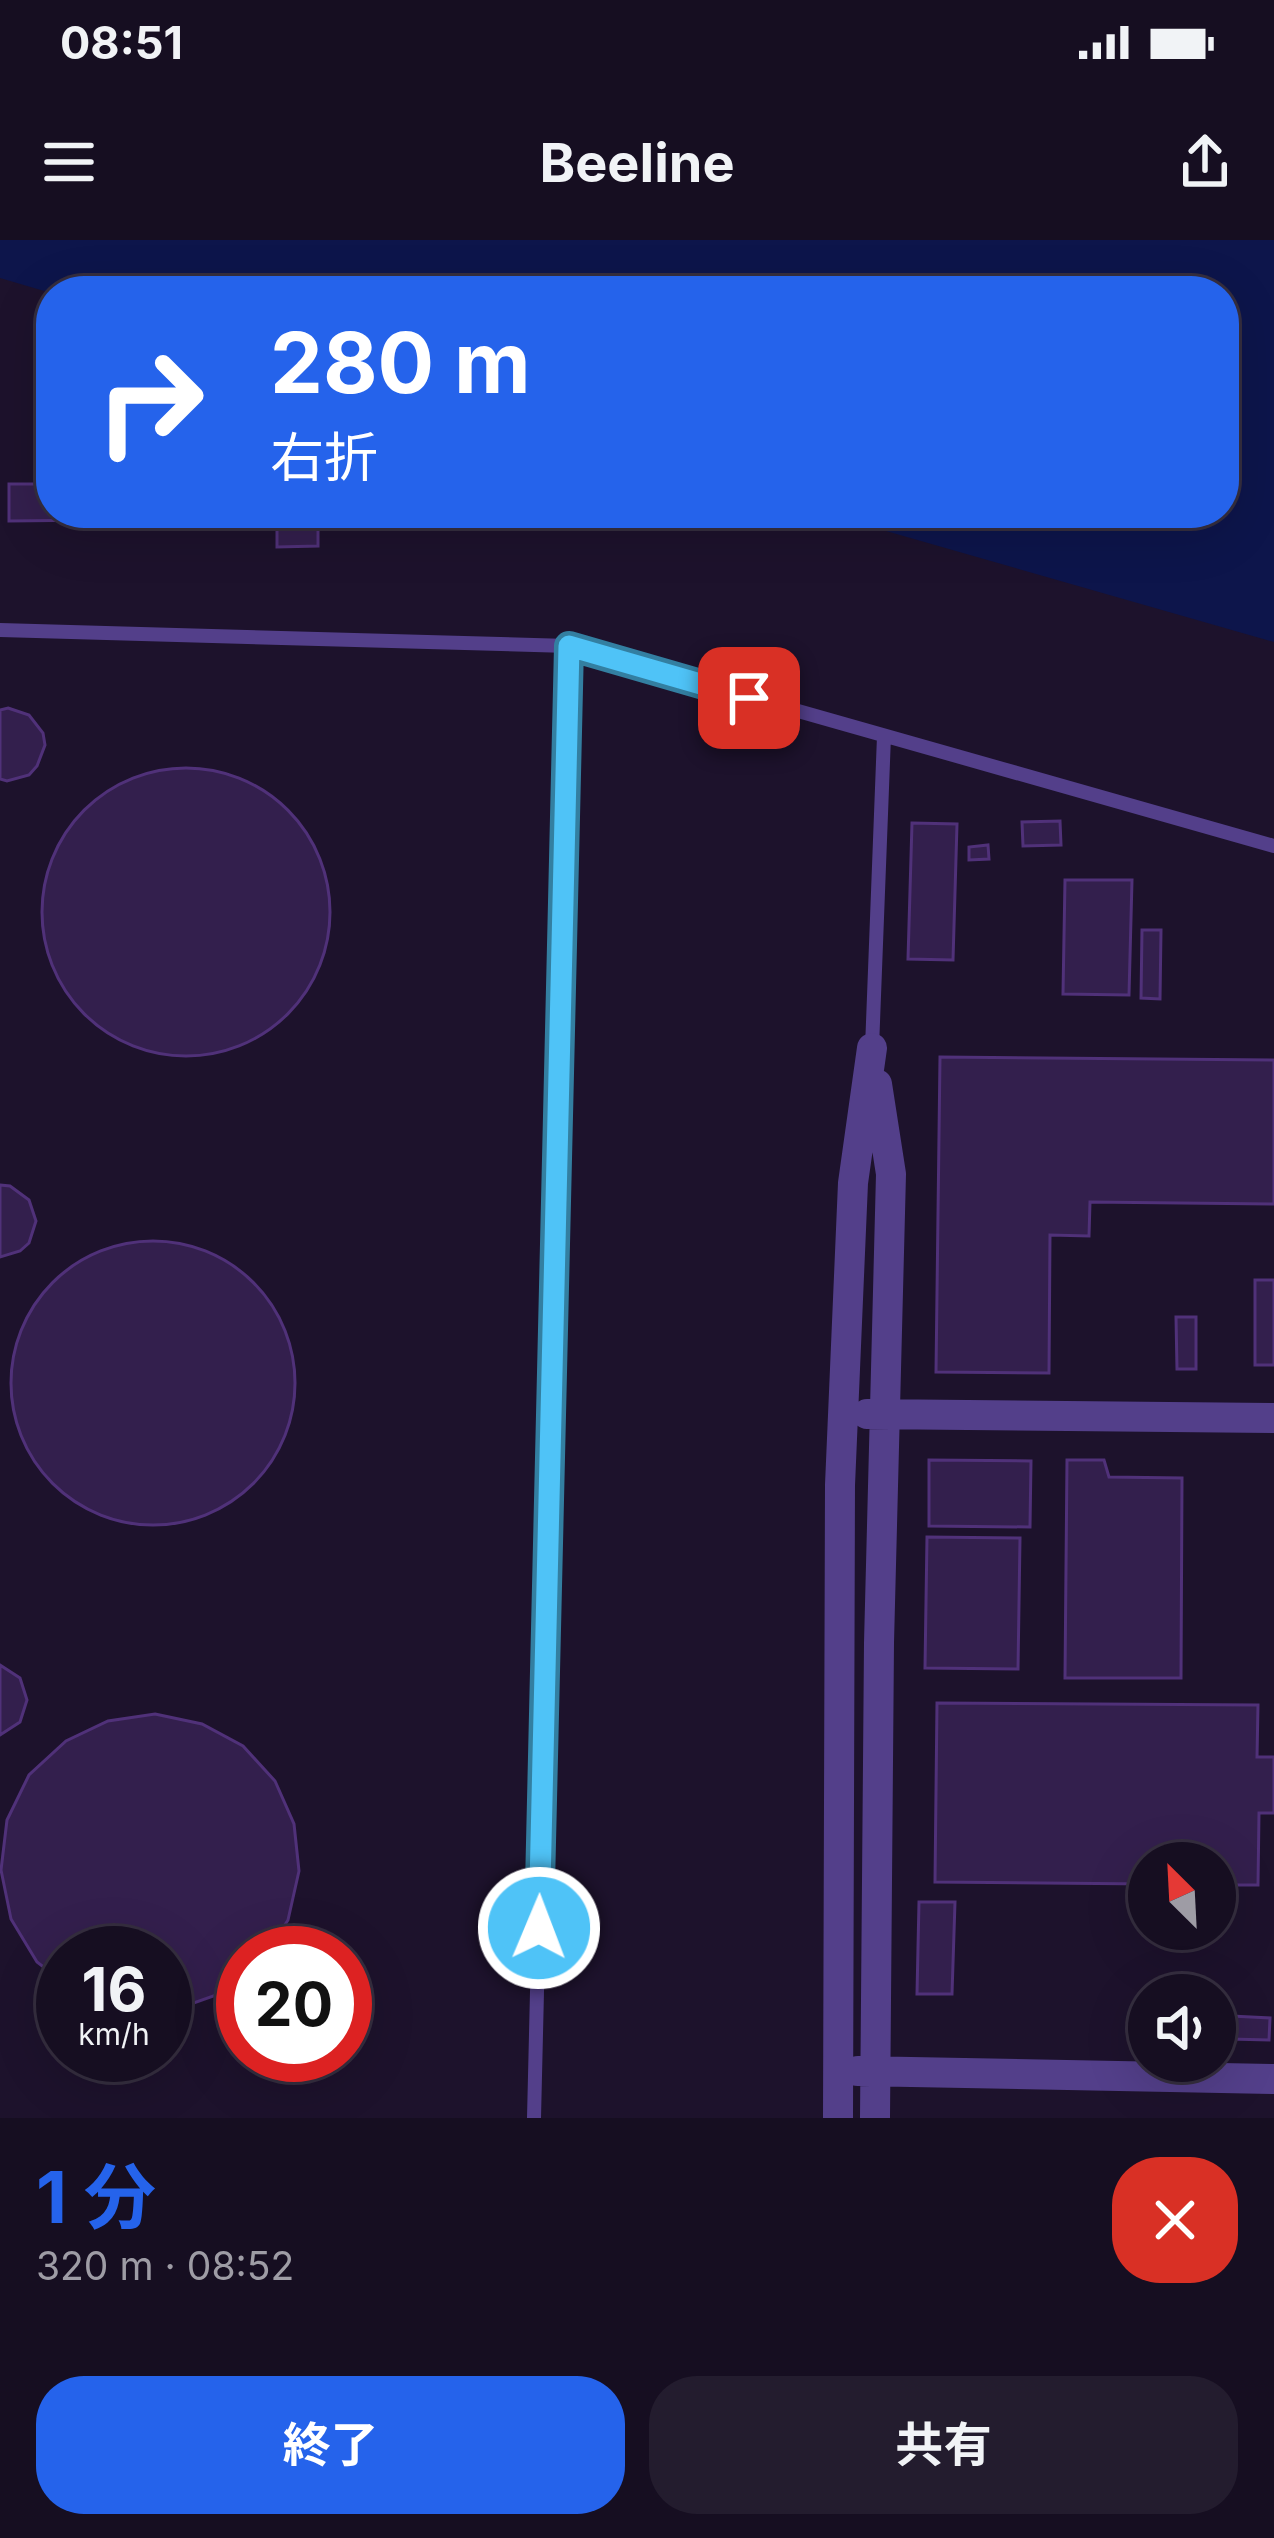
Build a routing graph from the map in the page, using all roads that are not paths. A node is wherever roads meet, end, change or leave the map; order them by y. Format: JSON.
{"nodes":[{"id":1,"x":0,"y":630,"type":"edge"},
{"id":2,"x":569,"y":646,"type":"junction"},
{"id":3,"x":884,"y":736,"type":"junction"},
{"id":4,"x":1274,"y":846,"type":"edge"},
{"id":5,"x":872,"y":1048,"type":"junction"},
{"id":6,"x":843,"y":1414,"type":"junction"},
{"id":7,"x":883,"y":1414,"type":"junction"},
{"id":8,"x":1274,"y":1418,"type":"edge"},
{"id":9,"x":840,"y":2071,"type":"junction"},
{"id":10,"x":876,"y":2071,"type":"junction"},
{"id":11,"x":1274,"y":2079,"type":"edge"},
{"id":12,"x":534,"y":2118,"type":"edge"},
{"id":13,"x":838,"y":2118,"type":"edge"},
{"id":14,"x":875,"y":2118,"type":"edge"}],
"edges":[{"from":1,"to":2,"type":"lane"},
{"from":2,"to":3,"type":"lane"},
{"from":2,"to":12,"type":"lane"},
{"from":3,"to":4,"type":"lane"},
{"from":3,"to":5,"type":"lane"},
{"from":5,"to":6,"type":"street"},
{"from":5,"to":7,"type":"street"},
{"from":6,"to":7,"type":"street"},
{"from":6,"to":9,"type":"street"},
{"from":7,"to":8,"type":"street"},
{"from":7,"to":10,"type":"street"},
{"from":9,"to":10,"type":"street"},
{"from":9,"to":13,"type":"street"},
{"from":10,"to":11,"type":"street"},
{"from":10,"to":14,"type":"street"}]}
